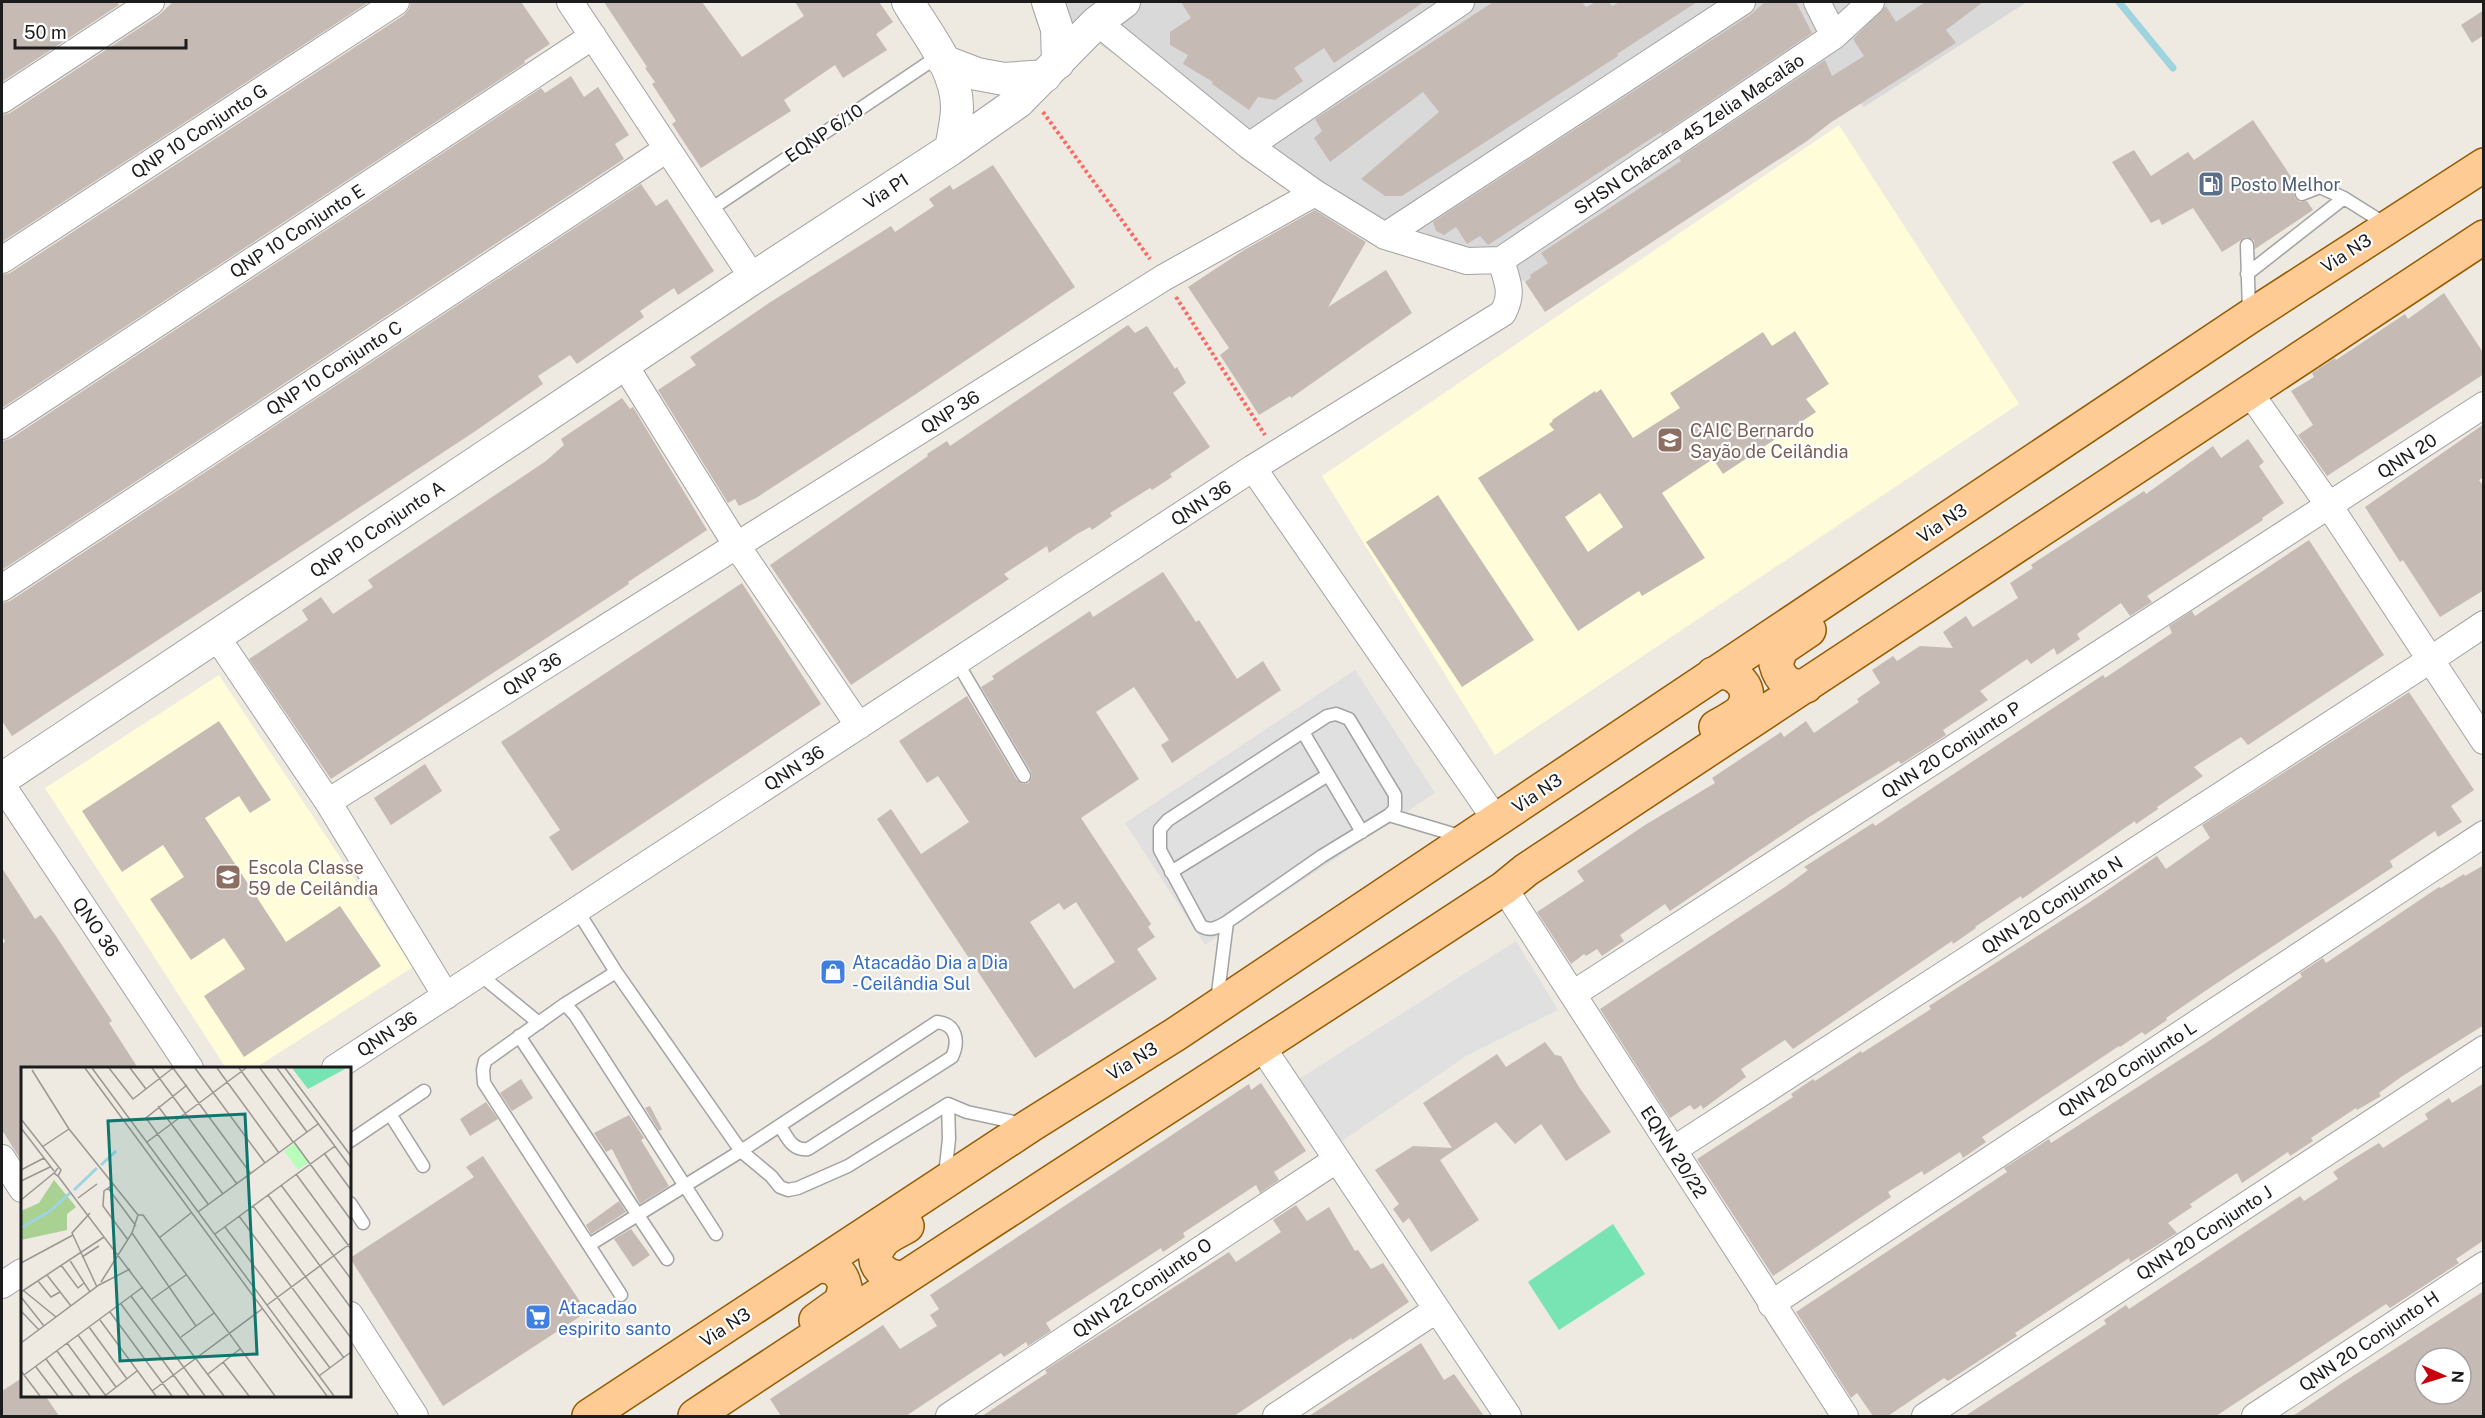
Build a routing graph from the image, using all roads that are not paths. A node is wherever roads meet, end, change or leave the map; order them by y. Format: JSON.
{"nodes":[{"id":1,"x":151,"y":2,"type":"edge"},
{"id":2,"x":396,"y":2,"type":"edge"},
{"id":3,"x":570,"y":2,"type":"edge"},
{"id":4,"x":908,"y":2,"type":"edge"},
{"id":5,"x":1048,"y":2,"type":"edge"},
{"id":6,"x":1064,"y":2,"type":"edge"},
{"id":7,"x":1124,"y":2,"type":"edge"},
{"id":8,"x":1461,"y":2,"type":"edge"},
{"id":9,"x":1742,"y":2,"type":"edge"},
{"id":10,"x":1817,"y":2,"type":"edge"},
{"id":11,"x":1871,"y":2,"type":"edge"},
{"id":12,"x":1097,"y":22,"type":"junction"},
{"id":13,"x":593,"y":36,"type":"junction"},
{"id":14,"x":1834,"y":36,"type":"junction"},
{"id":15,"x":935,"y":37,"type":"edge"},
{"id":16,"x":1037,"y":83,"type":"junction"},
{"id":17,"x":2,"y":100,"type":"edge"},
{"id":18,"x":1249,"y":146,"type":"junction"},
{"id":19,"x":667,"y":148,"type":"junction"},
{"id":20,"x":951,"y":149,"type":"junction"},
{"id":21,"x":2484,"y":165,"type":"edge"},
{"id":22,"x":1315,"y":193,"type":"junction"},
{"id":23,"x":2302,"y":194,"type":"dead end"},
{"id":24,"x":2344,"y":198,"type":"junction"},
{"id":25,"x":708,"y":211,"type":"junction"},
{"id":26,"x":2484,"y":222,"type":"edge"},
{"id":27,"x":2388,"y":225,"type":"junction"},
{"id":28,"x":1385,"y":236,"type":"junction"},
{"id":29,"x":2484,"y":237,"type":"edge"},
{"id":30,"x":2247,"y":244,"type":"dead end"},
{"id":31,"x":2,"y":260,"type":"edge"},
{"id":32,"x":1501,"y":260,"type":"junction"},
{"id":33,"x":2247,"y":274,"type":"junction"},
{"id":34,"x":753,"y":278,"type":"junction"},
{"id":35,"x":2249,"y":317,"type":"junction"},
{"id":36,"x":624,"y":364,"type":"junction"},
{"id":37,"x":2287,"y":368,"type":"junction"},
{"id":38,"x":2250,"y":393,"type":"junction"},
{"id":39,"x":2484,"y":405,"type":"edge"},
{"id":40,"x":2,"y":426,"type":"edge"},
{"id":41,"x":1253,"y":468,"type":"junction"},
{"id":42,"x":1980,"y":497,"type":"junction"},
{"id":43,"x":2330,"y":507,"type":"junction"},
{"id":44,"x":737,"y":546,"type":"junction"},
{"id":45,"x":2,"y":588,"type":"edge"},
{"id":46,"x":2484,"y":624,"type":"edge"},
{"id":47,"x":216,"y":636,"type":"junction"},
{"id":48,"x":2430,"y":660,"type":"junction"},
{"id":49,"x":957,"y":662,"type":"junction"},
{"id":50,"x":1713,"y":674,"type":"junction"},
{"id":51,"x":1806,"y":686,"type":"junction"},
{"id":52,"x":859,"y":726,"type":"junction"},
{"id":53,"x":1303,"y":732,"type":"junction"},
{"id":54,"x":2484,"y":741,"type":"edge"},
{"id":55,"x":1328,"y":775,"type":"junction"},
{"id":56,"x":1024,"y":776,"type":"dead end"},
{"id":57,"x":2,"y":779,"type":"edge"},
{"id":58,"x":2,"y":785,"type":"edge"},
{"id":59,"x":328,"y":802,"type":"junction"},
{"id":60,"x":1389,"y":815,"type":"junction"},
{"id":61,"x":1496,"y":820,"type":"junction"},
{"id":62,"x":1362,"y":832,"type":"junction"},
{"id":63,"x":2484,"y":834,"type":"edge"},
{"id":64,"x":1469,"y":839,"type":"junction"},
{"id":65,"x":1171,"y":872,"type":"junction"},
{"id":66,"x":1515,"y":879,"type":"junction"},
{"id":67,"x":577,"y":910,"type":"junction"},
{"id":68,"x":1227,"y":922,"type":"junction"},
{"id":69,"x":616,"y":972,"type":"junction"},
{"id":70,"x":479,"y":974,"type":"junction"},
{"id":71,"x":1573,"y":994,"type":"junction"},
{"id":72,"x":446,"y":996,"type":"junction"},
{"id":73,"x":565,"y":1004,"type":"junction"},
{"id":74,"x":1217,"y":1006,"type":"junction"},
{"id":75,"x":539,"y":1023,"type":"junction"},
{"id":76,"x":519,"y":1036,"type":"junction"},
{"id":77,"x":1262,"y":1047,"type":"junction"},
{"id":78,"x":2484,"y":1049,"type":"edge"},
{"id":79,"x":189,"y":1067,"type":"edge"},
{"id":80,"x":337,"y":1067,"type":"edge"},
{"id":81,"x":424,"y":1091,"type":"dead end"},
{"id":82,"x":1082,"y":1092,"type":"junction"},
{"id":83,"x":948,"y":1104,"type":"junction"},
{"id":84,"x":390,"y":1114,"type":"junction"},
{"id":85,"x":1030,"y":1125,"type":"junction"},
{"id":86,"x":780,"y":1126,"type":"junction"},
{"id":87,"x":351,"y":1140,"type":"edge"},
{"id":88,"x":1673,"y":1150,"type":"junction"},
{"id":89,"x":741,"y":1151,"type":"junction"},
{"id":90,"x":2,"y":1158,"type":"edge"},
{"id":91,"x":1336,"y":1160,"type":"junction"},
{"id":92,"x":423,"y":1166,"type":"dead end"},
{"id":93,"x":943,"y":1183,"type":"junction"},
{"id":94,"x":686,"y":1185,"type":"junction"},
{"id":95,"x":21,"y":1187,"type":"edge"},
{"id":96,"x":351,"y":1205,"type":"edge"},
{"id":97,"x":638,"y":1215,"type":"junction"},
{"id":98,"x":363,"y":1223,"type":"dead end"},
{"id":99,"x":716,"y":1234,"type":"dead end"},
{"id":100,"x":590,"y":1245,"type":"junction"},
{"id":101,"x":667,"y":1259,"type":"dead end"},
{"id":102,"x":2484,"y":1265,"type":"edge"},
{"id":103,"x":816,"y":1267,"type":"junction"},
{"id":104,"x":21,"y":1273,"type":"edge"},
{"id":105,"x":904,"y":1277,"type":"junction"},
{"id":106,"x":2,"y":1285,"type":"edge"},
{"id":107,"x":621,"y":1295,"type":"dead end"},
{"id":108,"x":1771,"y":1304,"type":"junction"},
{"id":109,"x":1436,"y":1310,"type":"junction"},
{"id":110,"x":351,"y":1317,"type":"edge"},
{"id":111,"x":415,"y":1416,"type":"edge"},
{"id":112,"x":589,"y":1416,"type":"edge"},
{"id":113,"x":680,"y":1416,"type":"edge"},
{"id":114,"x":695,"y":1416,"type":"edge"},
{"id":115,"x":949,"y":1416,"type":"edge"},
{"id":116,"x":1276,"y":1416,"type":"edge"},
{"id":117,"x":1508,"y":1416,"type":"edge"},
{"id":118,"x":1845,"y":1416,"type":"edge"},
{"id":119,"x":1925,"y":1416,"type":"edge"},
{"id":120,"x":2255,"y":1416,"type":"edge"}],
"edges":[{"from":1,"to":17,"type":"street"},
{"from":2,"to":31,"type":"street","name":"QNP 10 Conjunto G"},
{"from":3,"to":13,"type":"street"},
{"from":4,"to":15,"type":"street"},
{"from":5,"to":16,"type":"street"},
{"from":6,"to":12,"type":"street"},
{"from":7,"to":12,"type":"street"},
{"from":8,"to":18,"type":"street"},
{"from":9,"to":28,"type":"street"},
{"from":10,"to":14,"type":"street"},
{"from":11,"to":14,"type":"street","name":"SHSN Chácara 45 Zelia Macalão"},
{"from":12,"to":16,"type":"street","name":"Via P1"},
{"from":12,"to":18,"type":"street"},
{"from":13,"to":19,"type":"street"},
{"from":13,"to":40,"type":"street","name":"QNP 10 Conjunto E"},
{"from":14,"to":32,"type":"street","name":"SHSN Chácara 45 Zelia Macalão"},
{"from":15,"to":16,"type":"street"},
{"from":15,"to":20,"type":"street"},
{"from":15,"to":25,"type":"lane","name":"EQNP 6/10"},
{"from":16,"to":20,"type":"street","name":"Via P1"},
{"from":18,"to":22,"type":"street"},
{"from":19,"to":25,"type":"street"},
{"from":19,"to":45,"type":"street","name":"QNP 10 Conjunto C"},
{"from":20,"to":34,"type":"street","name":"Via P1"},
{"from":21,"to":27,"type":"main road","name":"Via N3"},
{"from":22,"to":28,"type":"street"},
{"from":22,"to":44,"type":"street","name":"QNP 36"},
{"from":23,"to":24,"type":"lane"},
{"from":24,"to":27,"type":"lane"},
{"from":24,"to":33,"type":"lane"},
{"from":25,"to":34,"type":"street"},
{"from":26,"to":37,"type":"main road"},
{"from":27,"to":35,"type":"main road","name":"Via N3"},
{"from":28,"to":32,"type":"street"},
{"from":29,"to":37,"type":"main road"},
{"from":30,"to":33,"type":"lane"},
{"from":32,"to":41,"type":"street","name":"QNN 36"},
{"from":33,"to":35,"type":"lane"},
{"from":34,"to":36,"type":"street","name":"QNP 10 Conjunto A"},
{"from":35,"to":42,"type":"main road","name":"Via N3"},
{"from":36,"to":44,"type":"street"},
{"from":36,"to":47,"type":"street","name":"QNP 10 Conjunto A"},
{"from":37,"to":38,"type":"main road"},
{"from":38,"to":43,"type":"street"},
{"from":38,"to":51,"type":"main road"},
{"from":39,"to":43,"type":"street","name":"QNN 20"},
{"from":41,"to":49,"type":"street","name":"QNN 36"},
{"from":41,"to":61,"type":"street"},
{"from":42,"to":50,"type":"main road","name":"Via N3"},
{"from":42,"to":51,"type":"main road"},
{"from":43,"to":48,"type":"street"},
{"from":43,"to":71,"type":"street","name":"QNN 20 Conjunto P"},
{"from":44,"to":52,"type":"street"},
{"from":44,"to":59,"type":"street","name":"QNP 36"},
{"from":46,"to":48,"type":"street"},
{"from":47,"to":57,"type":"street","name":"QNP 10 Conjunto A"},
{"from":47,"to":59,"type":"street"},
{"from":48,"to":54,"type":"street"},
{"from":48,"to":88,"type":"street","name":"QNN 20 Conjunto N"},
{"from":49,"to":52,"type":"street","name":"QNN 36"},
{"from":49,"to":56,"type":"lane"},
{"from":50,"to":61,"type":"main road","name":"Via N3"},
{"from":50,"to":66,"type":"main road"},
{"from":51,"to":66,"type":"main road"},
{"from":52,"to":67,"type":"street","name":"QNN 36"},
{"from":53,"to":55,"type":"lane"},
{"from":53,"to":60,"type":"lane"},
{"from":53,"to":65,"type":"lane"},
{"from":55,"to":62,"type":"lane"},
{"from":55,"to":65,"type":"lane"},
{"from":58,"to":79,"type":"street","name":"QNO 36"},
{"from":59,"to":72,"type":"street"},
{"from":60,"to":62,"type":"lane"},
{"from":60,"to":64,"type":"lane"},
{"from":61,"to":64,"type":"main road","name":"Via N3"},
{"from":62,"to":68,"type":"lane"},
{"from":63,"to":108,"type":"street","name":"QNN 20 Conjunto L"},
{"from":64,"to":74,"type":"main road","name":"Via N3"},
{"from":65,"to":68,"type":"lane"},
{"from":66,"to":71,"type":"street","name":"EQNN 20/22"},
{"from":66,"to":77,"type":"main road"},
{"from":67,"to":69,"type":"lane"},
{"from":67,"to":70,"type":"street","name":"QNN 36"},
{"from":68,"to":74,"type":"lane"},
{"from":69,"to":73,"type":"lane"},
{"from":69,"to":89,"type":"lane"},
{"from":70,"to":72,"type":"street","name":"QNN 36"},
{"from":70,"to":75,"type":"lane"},
{"from":71,"to":88,"type":"street","name":"EQNN 20/22"},
{"from":72,"to":80,"type":"street","name":"QNN 36"},
{"from":73,"to":75,"type":"lane"},
{"from":73,"to":94,"type":"lane"},
{"from":74,"to":82,"type":"main road","name":"Via N3"},
{"from":75,"to":76,"type":"lane"},
{"from":76,"to":97,"type":"lane"},
{"from":76,"to":100,"type":"lane"},
{"from":77,"to":91,"type":"street"},
{"from":77,"to":105,"type":"main road"},
{"from":78,"to":119,"type":"street","name":"QNN 20 Conjunto J"},
{"from":81,"to":84,"type":"lane"},
{"from":82,"to":85,"type":"main road","name":"Via N3"},
{"from":82,"to":105,"type":"main road"},
{"from":83,"to":85,"type":"lane"},
{"from":83,"to":89,"type":"lane"},
{"from":83,"to":93,"type":"lane"},
{"from":84,"to":87,"type":"lane"},
{"from":84,"to":92,"type":"lane"},
{"from":85,"to":93,"type":"main road","name":"Via N3"},
{"from":86,"to":86,"type":"lane"},
{"from":86,"to":89,"type":"lane"},
{"from":88,"to":108,"type":"street","name":"EQNN 20/22"},
{"from":89,"to":94,"type":"lane"},
{"from":90,"to":95,"type":"street"},
{"from":91,"to":109,"type":"street"},
{"from":91,"to":115,"type":"street","name":"QNN 22 Conjunto O"},
{"from":93,"to":103,"type":"main road","name":"Via N3"},
{"from":94,"to":97,"type":"lane"},
{"from":94,"to":99,"type":"lane"},
{"from":96,"to":98,"type":"lane"},
{"from":97,"to":100,"type":"lane"},
{"from":97,"to":101,"type":"lane"},
{"from":100,"to":107,"type":"lane"},
{"from":102,"to":120,"type":"street","name":"QNN 20 Conjunto H"},
{"from":103,"to":112,"type":"main road","name":"Via N3"},
{"from":103,"to":113,"type":"main road"},
{"from":104,"to":106,"type":"street"},
{"from":105,"to":114,"type":"main road"},
{"from":108,"to":118,"type":"street","name":"EQNN 20/22"},
{"from":109,"to":116,"type":"street"},
{"from":109,"to":117,"type":"street"},
{"from":110,"to":111,"type":"street"}]}
